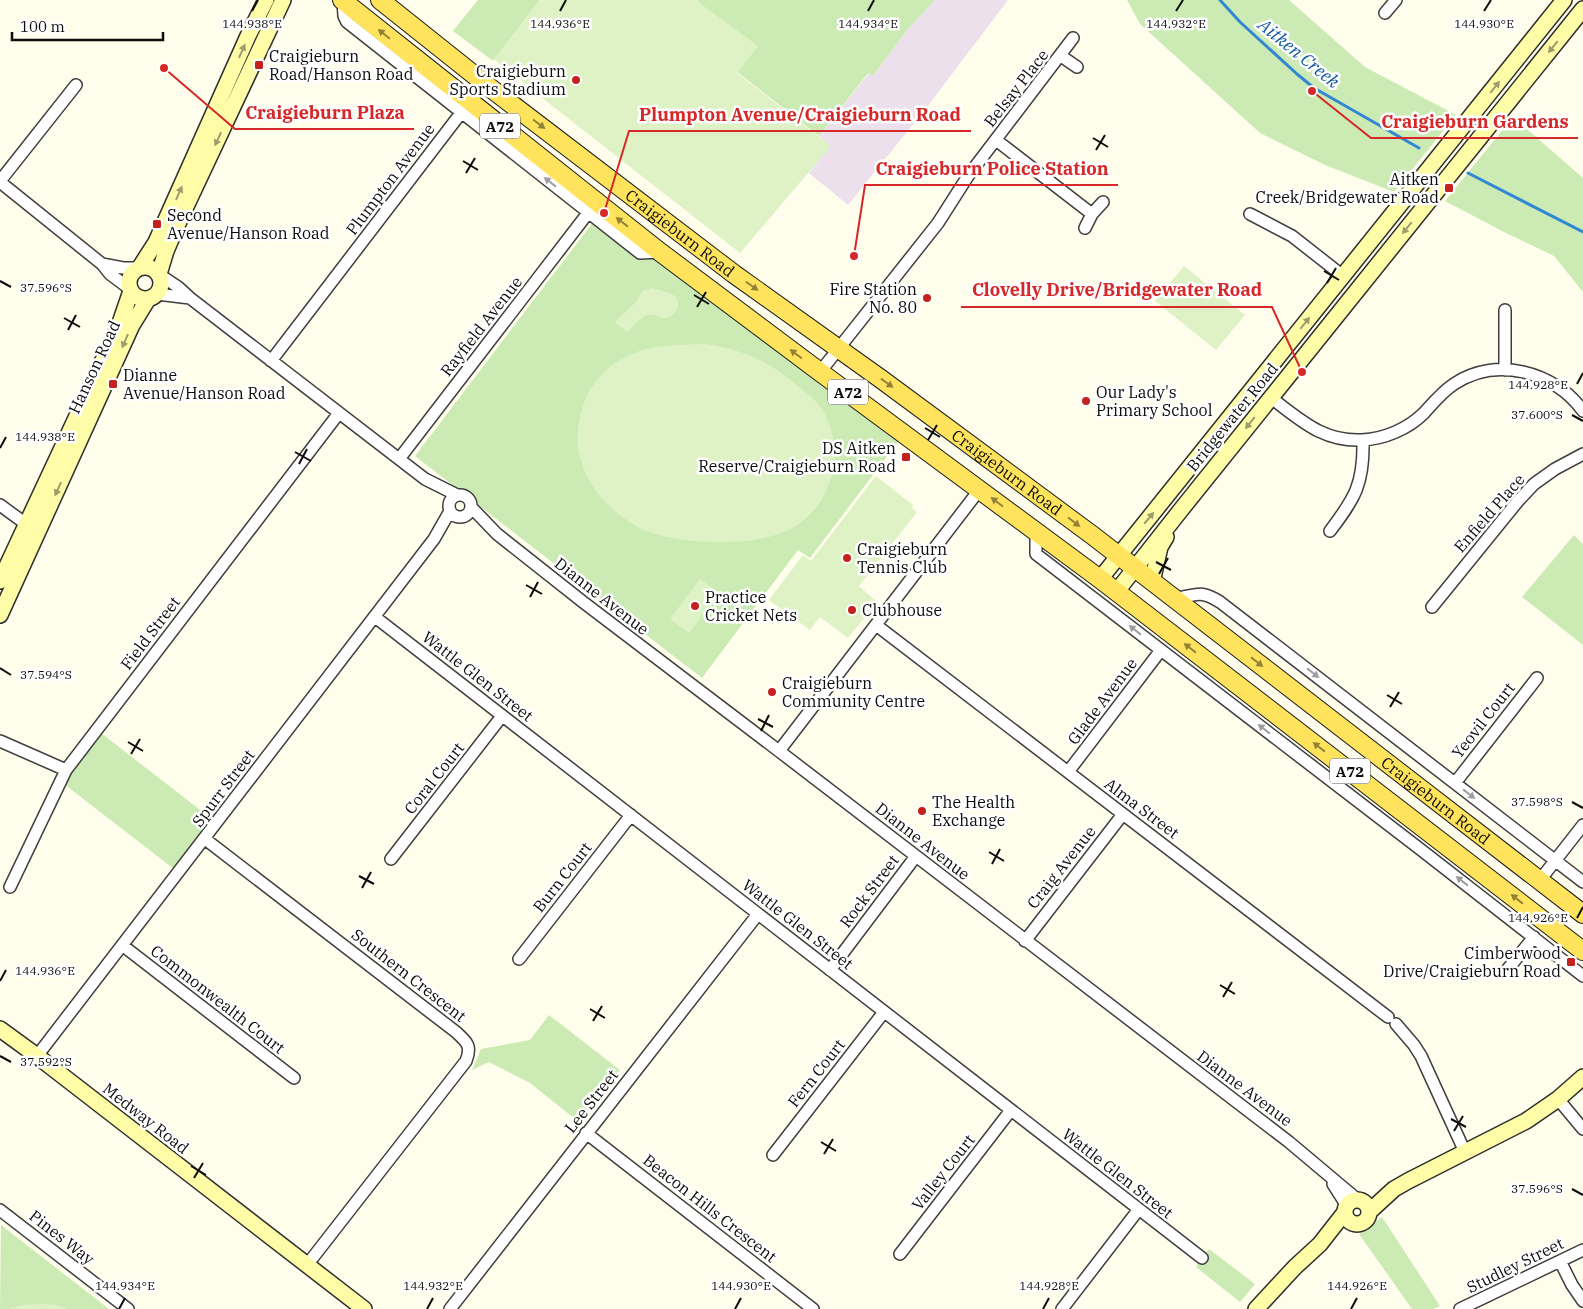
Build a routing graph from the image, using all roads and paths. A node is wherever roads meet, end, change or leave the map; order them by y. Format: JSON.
{"nodes":[{"id":1,"x":266,"y":0,"type":"edge"},
{"id":2,"x":284,"y":0,"type":"edge"},
{"id":3,"x":380,"y":0,"type":"edge"},
{"id":4,"x":1396,"y":0,"type":"edge"},
{"id":5,"x":1564,"y":0,"type":"edge"},
{"id":6,"x":342,"y":1,"type":"edge"},
{"id":7,"x":1583,"y":9,"type":"edge"},
{"id":8,"x":1385,"y":13,"type":"dead end"},
{"id":9,"x":1074,"y":38,"type":"dead end"},
{"id":10,"x":1061,"y":56,"type":"junction"},
{"id":11,"x":1077,"y":67,"type":"dead end"},
{"id":12,"x":76,"y":86,"type":"dead end"},
{"id":13,"x":1509,"y":102,"type":"junction"},
{"id":14,"x":461,"y":113,"type":"junction"},
{"id":15,"x":1467,"y":121,"type":"junction"},
{"id":16,"x":996,"y":140,"type":"junction"},
{"id":17,"x":1435,"y":162,"type":"junction"},
{"id":18,"x":1458,"y":165,"type":"junction"},
{"id":19,"x":0,"y":182,"type":"edge"},
{"id":20,"x":1103,"y":202,"type":"dead end"},
{"id":21,"x":588,"y":213,"type":"junction"},
{"id":22,"x":1092,"y":214,"type":"junction"},
{"id":23,"x":1250,"y":214,"type":"dead end"},
{"id":24,"x":1085,"y":228,"type":"dead end"},
{"id":25,"x":660,"y":252,"type":"junction"},
{"id":26,"x":102,"y":264,"type":"junction"},
{"id":27,"x":139,"y":267,"type":"junction"},
{"id":28,"x":160,"y":275,"type":"junction"},
{"id":29,"x":1343,"y":276,"type":"junction"},
{"id":30,"x":130,"y":290,"type":"junction"},
{"id":31,"x":152,"y":296,"type":"junction"},
{"id":32,"x":190,"y":298,"type":"junction"},
{"id":33,"x":1505,"y":310,"type":"dead end"},
{"id":34,"x":843,"y":351,"type":"junction"},
{"id":35,"x":271,"y":361,"type":"junction"},
{"id":36,"x":1505,"y":370,"type":"junction"},
{"id":37,"x":820,"y":372,"type":"junction"},
{"id":38,"x":1255,"y":386,"type":"junction"},
{"id":39,"x":1271,"y":398,"type":"junction"},
{"id":40,"x":1583,"y":411,"type":"edge"},
{"id":41,"x":339,"y":413,"type":"junction"},
{"id":42,"x":1363,"y":440,"type":"junction"},
{"id":43,"x":1583,"y":454,"type":"edge"},
{"id":44,"x":398,"y":459,"type":"junction"},
{"id":45,"x":425,"y":479,"type":"junction"},
{"id":46,"x":980,"y":490,"type":"junction"},
{"id":47,"x":457,"y":495,"type":"junction"},
{"id":48,"x":1164,"y":498,"type":"junction"},
{"id":49,"x":0,"y":505,"type":"edge"},
{"id":50,"x":471,"y":507,"type":"junction"},
{"id":51,"x":1180,"y":511,"type":"junction"},
{"id":52,"x":455,"y":513,"type":"junction"},
{"id":53,"x":32,"y":528,"type":"junction"},
{"id":54,"x":1330,"y":531,"type":"dead end"},
{"id":55,"x":1036,"y":532,"type":"junction"},
{"id":56,"x":497,"y":534,"type":"junction"},
{"id":57,"x":1118,"y":555,"type":"junction"},
{"id":58,"x":1135,"y":568,"type":"junction"},
{"id":59,"x":1100,"y":579,"type":"junction"},
{"id":60,"x":0,"y":580,"type":"edge"},
{"id":61,"x":1152,"y":582,"type":"junction"},
{"id":62,"x":1117,"y":591,"type":"junction"},
{"id":63,"x":1174,"y":598,"type":"junction"},
{"id":64,"x":1432,"y":606,"type":"dead end"},
{"id":65,"x":0,"y":615,"type":"edge"},
{"id":66,"x":375,"y":617,"type":"junction"},
{"id":67,"x":876,"y":625,"type":"junction"},
{"id":68,"x":1161,"y":650,"type":"junction"},
{"id":69,"x":1537,"y":678,"type":"dead end"},
{"id":70,"x":502,"y":716,"type":"junction"},
{"id":71,"x":0,"y":741,"type":"edge"},
{"id":72,"x":780,"y":751,"type":"junction"},
{"id":73,"x":66,"y":770,"type":"junction"},
{"id":74,"x":1068,"y":772,"type":"junction"},
{"id":75,"x":1454,"y":783,"type":"junction"},
{"id":76,"x":1379,"y":794,"type":"junction"},
{"id":77,"x":1123,"y":814,"type":"junction"},
{"id":78,"x":631,"y":815,"type":"junction"},
{"id":79,"x":1386,"y":823,"type":"junction"},
{"id":80,"x":1583,"y":825,"type":"edge"},
{"id":81,"x":205,"y":838,"type":"junction"},
{"id":82,"x":916,"y":856,"type":"junction"},
{"id":83,"x":391,"y":859,"type":"dead end"},
{"id":84,"x":1555,"y":860,"type":"junction"},
{"id":85,"x":1540,"y":880,"type":"junction"},
{"id":86,"x":1583,"y":882,"type":"edge"},
{"id":87,"x":10,"y":887,"type":"dead end"},
{"id":88,"x":758,"y":914,"type":"junction"},
{"id":89,"x":1583,"y":914,"type":"edge"},
{"id":90,"x":1534,"y":937,"type":"junction"},
{"id":91,"x":1025,"y":941,"type":"junction"},
{"id":92,"x":122,"y":945,"type":"junction"},
{"id":93,"x":1583,"y":951,"type":"edge"},
{"id":94,"x":519,"y":960,"type":"dead end"},
{"id":95,"x":830,"y":970,"type":"junction"},
{"id":96,"x":1507,"y":970,"type":"dead end"},
{"id":97,"x":1583,"y":976,"type":"edge"},
{"id":98,"x":884,"y":1012,"type":"junction"},
{"id":99,"x":0,"y":1029,"type":"edge"},
{"id":100,"x":37,"y":1056,"type":"junction"},
{"id":101,"x":1583,"y":1077,"type":"edge"},
{"id":102,"x":294,"y":1078,"type":"dead end"},
{"id":103,"x":1558,"y":1098,"type":"junction"},
{"id":104,"x":1011,"y":1110,"type":"junction"},
{"id":105,"x":1583,"y":1128,"type":"edge"},
{"id":106,"x":586,"y":1133,"type":"junction"},
{"id":107,"x":1464,"y":1152,"type":"junction"},
{"id":108,"x":773,"y":1155,"type":"dead end"},
{"id":109,"x":1356,"y":1206,"type":"junction"},
{"id":110,"x":1139,"y":1209,"type":"junction"},
{"id":111,"x":0,"y":1210,"type":"edge"},
{"id":112,"x":1320,"y":1244,"type":"junction"},
{"id":113,"x":1583,"y":1250,"type":"edge"},
{"id":114,"x":900,"y":1254,"type":"dead end"},
{"id":115,"x":1202,"y":1258,"type":"dead end"},
{"id":116,"x":1560,"y":1261,"type":"junction"},
{"id":117,"x":307,"y":1265,"type":"junction"},
{"id":118,"x":1583,"y":1300,"type":"edge"},
{"id":119,"x":128,"y":1309,"type":"edge"},
{"id":120,"x":364,"y":1309,"type":"edge"},
{"id":121,"x":450,"y":1309,"type":"edge"},
{"id":122,"x":813,"y":1309,"type":"edge"},
{"id":123,"x":1062,"y":1309,"type":"edge"},
{"id":124,"x":1256,"y":1309,"type":"edge"},
{"id":125,"x":1460,"y":1309,"type":"edge"}],
"edges":[{"from":27,"to":1,"type":"street","one_way":true},
{"from":2,"to":28,"type":"street","one_way":true},
{"from":3,"to":34,"type":"main road","name":"Craigieburn Road","number":"A72","one_way":true},
{"from":4,"to":8,"type":"street"},
{"from":15,"to":5,"type":"street","name":"Bridgewater Road","one_way":true},
{"from":6,"to":14,"type":"street","name":"Craigieburn Road"},
{"from":25,"to":6,"type":"main road","name":"Craigieburn Road","number":"A72","one_way":true},
{"from":7,"to":13,"type":"street","name":"Bridgewater Road","one_way":true},
{"from":9,"to":10,"type":"street","name":"Belsay Place"},
{"from":10,"to":11,"type":"street"},
{"from":10,"to":16,"type":"street","name":"Belsay Place"},
{"from":12,"to":19,"type":"street"},
{"from":13,"to":15,"type":"street"},
{"from":13,"to":18,"type":"street","name":"Bridgewater Road"},
{"from":21,"to":14,"type":"street","name":"Craigieburn Road","one_way":true},
{"from":14,"to":35,"type":"street","name":"Plumpton Avenue"},
{"from":15,"to":17,"type":"street","name":"Bridgewater Road"},
{"from":16,"to":22,"type":"street"},
{"from":16,"to":34,"type":"street","name":"Belsay Place"},
{"from":17,"to":18,"type":"street"},
{"from":17,"to":29,"type":"street","name":"Bridgewater Road"},
{"from":18,"to":39,"type":"street","name":"Bridgewater Road","one_way":true},
{"from":19,"to":26,"type":"street"},
{"from":20,"to":22,"type":"street"},
{"from":21,"to":25,"type":"street","name":"Craigieburn Road"},
{"from":21,"to":44,"type":"street","name":"Rayfield Avenue"},
{"from":22,"to":24,"type":"street"},
{"from":23,"to":29,"type":"street"},
{"from":37,"to":25,"type":"main road","name":"Craigieburn Road","number":"A72","one_way":true},
{"from":26,"to":27,"type":"street"},
{"from":26,"to":30,"type":"street"},
{"from":27,"to":28,"type":"street"},
{"from":27,"to":30,"type":"street"},
{"from":28,"to":31,"type":"street"},
{"from":28,"to":32,"type":"street","name":"Dianne Avenue"},
{"from":38,"to":29,"type":"street","name":"Bridgewater Road","one_way":true},
{"from":30,"to":31,"type":"street"},
{"from":30,"to":53,"type":"street","name":"Hanson Road"},
{"from":31,"to":32,"type":"street"},
{"from":31,"to":53,"type":"street","name":"Hanson Road","one_way":true},
{"from":32,"to":35,"type":"street","name":"Dianne Avenue"},
{"from":33,"to":36,"type":"street"},
{"from":34,"to":37,"type":"street","name":"Belsay Place"},
{"from":34,"to":57,"type":"main road","name":"Craigieburn Road","number":"A72","one_way":true},
{"from":35,"to":41,"type":"street","name":"Dianne Avenue"},
{"from":36,"to":40,"type":"street"},
{"from":36,"to":42,"type":"street"},
{"from":37,"to":46,"type":"main road","name":"Craigieburn Road","number":"A72"},
{"from":38,"to":39,"type":"street"},
{"from":38,"to":48,"type":"street","name":"Bridgewater Road"},
{"from":39,"to":42,"type":"street"},
{"from":39,"to":51,"type":"street","name":"Bridgewater Road","one_way":true},
{"from":41,"to":44,"type":"street","name":"Dianne Avenue"},
{"from":41,"to":73,"type":"street","name":"Field Street"},
{"from":42,"to":54,"type":"street"},
{"from":43,"to":64,"type":"street","name":"Enfield Place"},
{"from":44,"to":45,"type":"street","name":"Dianne Avenue"},
{"from":45,"to":47,"type":"street","name":"Dianne Avenue"},
{"from":45,"to":52,"type":"street","name":"Dianne Avenue"},
{"from":55,"to":46,"type":"main road","name":"Craigieburn Road","number":"A72","one_way":true},
{"from":46,"to":67,"type":"street"},
{"from":47,"to":50,"type":"street"},
{"from":47,"to":52,"type":"street"},
{"from":48,"to":51,"type":"street"},
{"from":57,"to":48,"type":"street","name":"Bridgewater Road","one_way":true},
{"from":49,"to":53,"type":"street"},
{"from":50,"to":52,"type":"street"},
{"from":50,"to":56,"type":"street","name":"Dianne Avenue"},
{"from":51,"to":58,"type":"street","name":"Bridgewater Road"},
{"from":51,"to":61,"type":"street"},
{"from":52,"to":56,"type":"street","name":"Dianne Avenue"},
{"from":52,"to":66,"type":"street","name":"Spurr Street"},
{"from":53,"to":60,"type":"street","name":"Hanson Road"},
{"from":53,"to":65,"type":"street","name":"Hanson Road"},
{"from":55,"to":59,"type":"main road","name":"Craigieburn Road","number":"A72"},
{"from":68,"to":55,"type":"street","name":"Craigieburn Road","one_way":true},
{"from":56,"to":72,"type":"street","name":"Dianne Avenue"},
{"from":57,"to":58,"type":"main road","name":"Craigieburn Road","number":"A72"},
{"from":57,"to":59,"type":"street","name":"Bridgewater Road"},
{"from":58,"to":61,"type":"main road","name":"Craigieburn Road","number":"A72"},
{"from":58,"to":62,"type":"street","name":"Bridgewater Road"},
{"from":59,"to":62,"type":"main road","name":"Craigieburn Road","number":"A72"},
{"from":61,"to":63,"type":"main road","name":"Craigieburn Road","number":"A72"},
{"from":76,"to":62,"type":"main road","name":"Craigieburn Road","number":"A72","one_way":true},
{"from":63,"to":75,"type":"street","one_way":true},
{"from":63,"to":85,"type":"main road","name":"Craigieburn Road","number":"A72","one_way":true},
{"from":66,"to":70,"type":"street","name":"Wattle Glen Street"},
{"from":66,"to":81,"type":"street","name":"Spurr Street"},
{"from":67,"to":72,"type":"street"},
{"from":67,"to":74,"type":"street","name":"Alma Street"},
{"from":68,"to":74,"type":"street","name":"Glade Avenue"},
{"from":79,"to":68,"type":"street","name":"Craigieburn Road","one_way":true},
{"from":69,"to":75,"type":"street","name":"Yeovil Court"},
{"from":70,"to":78,"type":"street","name":"Wattle Glen Street"},
{"from":70,"to":83,"type":"street","name":"Coral Court"},
{"from":71,"to":73,"type":"street"},
{"from":72,"to":82,"type":"street","name":"Dianne Avenue"},
{"from":73,"to":87,"type":"street","name":"Field Street"},
{"from":74,"to":77,"type":"street","name":"Alma Street"},
{"from":75,"to":84,"type":"street","one_way":true},
{"from":76,"to":79,"type":"street","name":"Craigieburn Road"},
{"from":93,"to":76,"type":"main road","name":"Craigieburn Road","number":"A72","one_way":true},
{"from":77,"to":91,"type":"street","name":"Craig Avenue"},
{"from":77,"to":107,"type":"street","name":"Alma Street"},
{"from":78,"to":88,"type":"street","name":"Wattle Glen Street"},
{"from":78,"to":94,"type":"street","name":"Burn Court"},
{"from":90,"to":79,"type":"street","name":"Craigieburn Road","one_way":true},
{"from":80,"to":84,"type":"street"},
{"from":81,"to":92,"type":"street","name":"Spurr Street"},
{"from":81,"to":117,"type":"street","name":"Southern Crescent"},
{"from":82,"to":91,"type":"street","name":"Dianne Avenue"},
{"from":82,"to":95,"type":"street","name":"Rock Street"},
{"from":84,"to":85,"type":"street"},
{"from":84,"to":86,"type":"street"},
{"from":85,"to":89,"type":"main road","name":"Craigieburn Road","number":"A72"},
{"from":88,"to":95,"type":"street","name":"Wattle Glen Street"},
{"from":88,"to":106,"type":"street","name":"Lee Street"},
{"from":90,"to":96,"type":"street"},
{"from":90,"to":97,"type":"street","name":"Craigieburn Road"},
{"from":91,"to":109,"type":"street","name":"Dianne Avenue"},
{"from":92,"to":100,"type":"street","name":"Spurr Street"},
{"from":92,"to":102,"type":"street","name":"Commonwealth Court"},
{"from":95,"to":98,"type":"street","name":"Wattle Glen Street"},
{"from":98,"to":104,"type":"street","name":"Wattle Glen Street"},
{"from":98,"to":108,"type":"street","name":"Fern Court"},
{"from":99,"to":100,"type":"street","name":"Medway Road"},
{"from":100,"to":117,"type":"street","name":"Medway Road"},
{"from":101,"to":103,"type":"street"},
{"from":103,"to":105,"type":"street"},
{"from":103,"to":107,"type":"street"},
{"from":104,"to":110,"type":"street","name":"Wattle Glen Street"},
{"from":104,"to":114,"type":"street","name":"Valley Court"},
{"from":106,"to":121,"type":"street","name":"Lee Street"},
{"from":106,"to":122,"type":"street","name":"Beacon Hills Crescent"},
{"from":107,"to":109,"type":"street"},
{"from":109,"to":112,"type":"street"},
{"from":109,"to":112,"type":"street"},
{"from":110,"to":115,"type":"street","name":"Wattle Glen Street"},
{"from":110,"to":123,"type":"street"},
{"from":111,"to":119,"type":"street","name":"Pines Way"},
{"from":112,"to":124,"type":"street"},
{"from":113,"to":116,"type":"street","name":"Studley Street"},
{"from":116,"to":118,"type":"street"},
{"from":116,"to":125,"type":"street","name":"Studley Street"},
{"from":117,"to":120,"type":"street","name":"Medway Road"}]}
